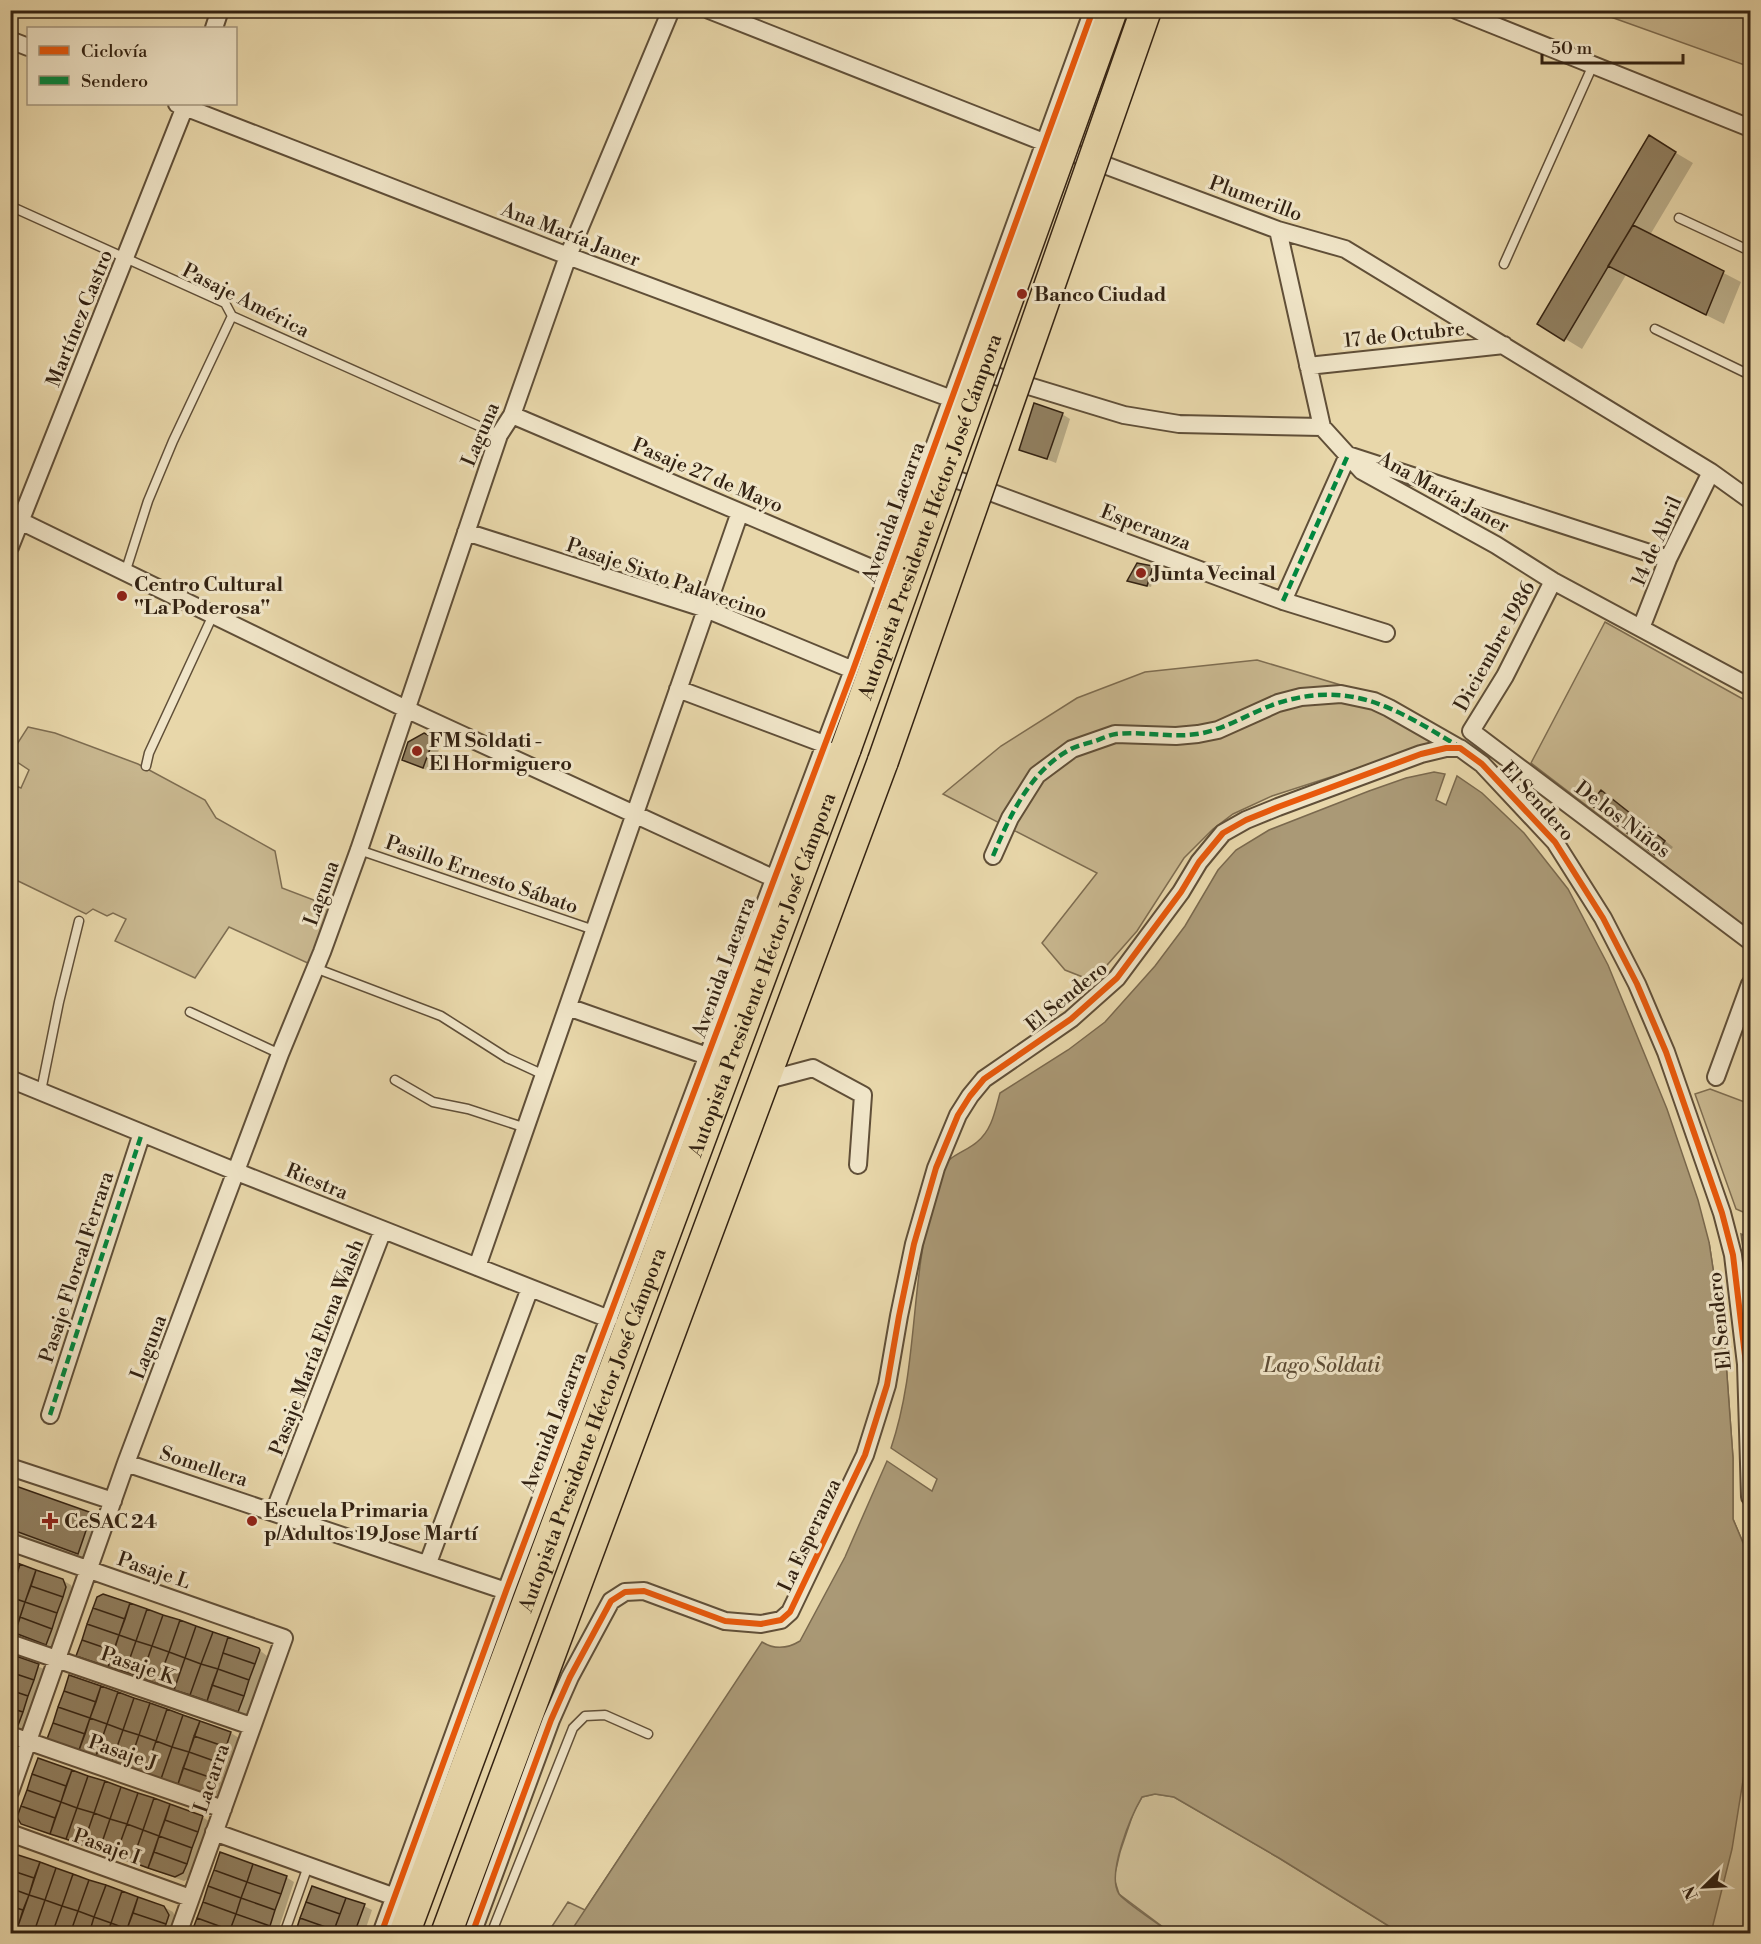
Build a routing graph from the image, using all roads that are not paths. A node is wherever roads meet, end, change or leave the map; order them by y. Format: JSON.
{"nodes":[{"id":1,"x":220,"y":10,"type":"edge"},
{"id":2,"x":671,"y":10,"type":"edge"},
{"id":3,"x":709,"y":10,"type":"edge"},
{"id":4,"x":1093,"y":10,"type":"edge"},
{"id":5,"x":1112,"y":10,"type":"edge"},
{"id":6,"x":1146,"y":10,"type":"edge"},
{"id":7,"x":1456,"y":10,"type":"edge"},
{"id":8,"x":214,"y":27,"type":"edge"},
{"id":9,"x":10,"y":40,"type":"edge"},
{"id":10,"x":27,"y":47,"type":"edge"},
{"id":11,"x":1593,"y":65,"type":"junction"},
{"id":12,"x":183,"y":105,"type":"edge"},
{"id":13,"x":186,"y":105,"type":"edge"},
{"id":14,"x":1750,"y":128,"type":"edge"},
{"id":15,"x":1046,"y":143,"type":"junction"},
{"id":16,"x":10,"y":206,"type":"edge"},
{"id":17,"x":1679,"y":218,"type":"dead end"},
{"id":18,"x":1278,"y":230,"type":"junction"},
{"id":19,"x":1750,"y":251,"type":"edge"},
{"id":20,"x":568,"y":256,"type":"junction"},
{"id":21,"x":124,"y":259,"type":"junction"},
{"id":22,"x":1504,"y":264,"type":"dead end"},
{"id":23,"x":231,"y":316,"type":"junction"},
{"id":24,"x":1655,"y":329,"type":"dead end"},
{"id":25,"x":1504,"y":345,"type":"junction"},
{"id":26,"x":963,"y":366,"type":"junction"},
{"id":27,"x":1308,"y":366,"type":"junction"},
{"id":28,"x":1750,"y":375,"type":"edge"},
{"id":29,"x":952,"y":399,"type":"junction"},
{"id":30,"x":512,"y":414,"type":"junction"},
{"id":31,"x":1322,"y":427,"type":"junction"},
{"id":32,"x":500,"y":435,"type":"junction"},
{"id":33,"x":1348,"y":456,"type":"junction"},
{"id":34,"x":927,"y":469,"type":"junction"},
{"id":35,"x":1711,"y":472,"type":"junction"},
{"id":36,"x":1750,"y":500,"type":"edge"},
{"id":37,"x":740,"y":512,"type":"junction"},
{"id":38,"x":15,"y":519,"type":"edge"},
{"id":39,"x":465,"y":532,"type":"junction"},
{"id":40,"x":10,"y":547,"type":"edge"},
{"id":41,"x":1668,"y":559,"type":"junction"},
{"id":42,"x":125,"y":573,"type":"junction"},
{"id":43,"x":888,"y":575,"type":"junction"},
{"id":44,"x":1553,"y":581,"type":"junction"},
{"id":45,"x":1283,"y":601,"type":"junction"},
{"id":46,"x":706,"y":609,"type":"junction"},
{"id":47,"x":213,"y":615,"type":"junction"},
{"id":48,"x":1641,"y":628,"type":"junction"},
{"id":49,"x":1386,"y":633,"type":"dead end"},
{"id":50,"x":853,"y":670,"type":"junction"},
{"id":51,"x":1750,"y":687,"type":"edge"},
{"id":52,"x":678,"y":689,"type":"junction"},
{"id":53,"x":406,"y":709,"type":"junction"},
{"id":54,"x":1471,"y":731,"type":"joint"},
{"id":55,"x":835,"y":746,"type":"junction"},
{"id":56,"x":1460,"y":748,"type":"junction"},
{"id":57,"x":146,"y":766,"type":"dead end"},
{"id":58,"x":634,"y":815,"type":"junction"},
{"id":59,"x":359,"y":850,"type":"junction"},
{"id":60,"x":993,"y":856,"type":"dead end"},
{"id":61,"x":773,"y":878,"type":"junction"},
{"id":62,"x":79,"y":921,"type":"dead end"},
{"id":63,"x":594,"y":930,"type":"junction"},
{"id":64,"x":1750,"y":941,"type":"edge"},
{"id":65,"x":315,"y":968,"type":"junction"},
{"id":66,"x":1750,"y":984,"type":"edge"},
{"id":67,"x":567,"y":1007,"type":"junction"},
{"id":68,"x":190,"y":1012,"type":"dead end"},
{"id":69,"x":280,"y":1054,"type":"junction"},
{"id":70,"x":707,"y":1056,"type":"junction"},
{"id":71,"x":544,"y":1075,"type":"junction"},
{"id":72,"x":1716,"y":1077,"type":"dead end"},
{"id":73,"x":10,"y":1079,"type":"edge"},
{"id":74,"x":395,"y":1080,"type":"dead end"},
{"id":75,"x":764,"y":1081,"type":"junction"},
{"id":76,"x":41,"y":1091,"type":"junction"},
{"id":77,"x":958,"y":1115,"type":"joint"},
{"id":78,"x":526,"y":1128,"type":"junction"},
{"id":79,"x":142,"y":1132,"type":"junction"},
{"id":80,"x":858,"y":1165,"type":"dead end"},
{"id":81,"x":237,"y":1172,"type":"junction"},
{"id":82,"x":383,"y":1230,"type":"junction"},
{"id":83,"x":477,"y":1267,"type":"junction"},
{"id":84,"x":530,"y":1288,"type":"junction"},
{"id":85,"x":609,"y":1319,"type":"junction"},
{"id":86,"x":50,"y":1415,"type":"dead end"},
{"id":87,"x":126,"y":1463,"type":"junction"},
{"id":88,"x":10,"y":1467,"type":"edge"},
{"id":89,"x":1750,"y":1497,"type":"edge"},
{"id":90,"x":113,"y":1501,"type":"junction"},
{"id":91,"x":274,"y":1512,"type":"junction"},
{"id":92,"x":10,"y":1542,"type":"edge"},
{"id":93,"x":428,"y":1563,"type":"junction"},
{"id":94,"x":90,"y":1570,"type":"junction"},
{"id":95,"x":506,"y":1591,"type":"junction"},
{"id":96,"x":284,"y":1638,"type":"joint"},
{"id":97,"x":10,"y":1643,"type":"edge"},
{"id":98,"x":58,"y":1660,"type":"junction"},
{"id":99,"x":251,"y":1726,"type":"junction"},
{"id":100,"x":648,"y":1734,"type":"dead end"},
{"id":101,"x":10,"y":1735,"type":"edge"},
{"id":102,"x":28,"y":1741,"type":"junction"},
{"id":103,"x":10,"y":1792,"type":"edge"},
{"id":104,"x":223,"y":1809,"type":"junction"},
{"id":105,"x":214,"y":1832,"type":"junction"},
{"id":106,"x":10,"y":1833,"type":"edge"},
{"id":107,"x":308,"y":1866,"type":"junction"},
{"id":108,"x":395,"y":1897,"type":"junction"},
{"id":109,"x":190,"y":1898,"type":"junction"},
{"id":110,"x":178,"y":1934,"type":"edge"},
{"id":111,"x":284,"y":1934,"type":"edge"},
{"id":112,"x":381,"y":1934,"type":"edge"},
{"id":113,"x":404,"y":1934,"type":"edge"},
{"id":114,"x":446,"y":1934,"type":"edge"},
{"id":115,"x":472,"y":1934,"type":"edge"},
{"id":116,"x":491,"y":1934,"type":"edge"}],
"edges":[{"from":1,"to":8,"type":"street"},
{"from":2,"to":20,"type":"street","name":"Laguna"},
{"from":3,"to":15,"type":"street","name":"Plumerillo"},
{"from":4,"to":15,"type":"street","name":"Avenida Lacarra"},
{"from":5,"to":55,"type":"highway","name":"Autopista Presidente Héctor José Cámpora","bridge":true},
{"from":6,"to":75,"type":"highway","name":"Autopista Presidente Héctor José Cámpora","bridge":true},
{"from":7,"to":11,"type":"street"},
{"from":9,"to":10,"type":"street"},
{"from":11,"to":14,"type":"street"},
{"from":11,"to":22,"type":"lane"},
{"from":12,"to":21,"type":"street","name":"Martínez Castro"},
{"from":13,"to":20,"type":"street","name":"Ana María Janer"},
{"from":15,"to":18,"type":"street","name":"Plumerillo"},
{"from":15,"to":26,"type":"street","name":"Avenida Lacarra"},
{"from":16,"to":21,"type":"lane","name":"Pasaje América"},
{"from":17,"to":19,"type":"lane"},
{"from":18,"to":25,"type":"street","name":"Plumerillo"},
{"from":18,"to":27,"type":"street"},
{"from":20,"to":29,"type":"street","name":"Ana María Janer"},
{"from":20,"to":30,"type":"street","name":"Laguna"},
{"from":21,"to":23,"type":"lane","name":"Pasaje América"},
{"from":21,"to":38,"type":"street","name":"Martínez Castro"},
{"from":23,"to":32,"type":"lane","name":"Pasaje América"},
{"from":23,"to":42,"type":"lane"},
{"from":24,"to":28,"type":"lane"},
{"from":25,"to":27,"type":"street","name":"17 de Octubre"},
{"from":25,"to":35,"type":"street","name":"Plumerillo"},
{"from":26,"to":29,"type":"street","name":"Avenida Lacarra"},
{"from":26,"to":31,"type":"street"},
{"from":27,"to":31,"type":"street"},
{"from":29,"to":34,"type":"street","name":"Avenida Lacarra"},
{"from":30,"to":32,"type":"street","name":"Laguna"},
{"from":30,"to":37,"type":"street","name":"Pasaje 27 de Mayo"},
{"from":31,"to":33,"type":"street","name":"Ana María Janer"},
{"from":32,"to":39,"type":"street","name":"Laguna"},
{"from":33,"to":41,"type":"street"},
{"from":33,"to":44,"type":"street","name":"Ana María Janer"},
{"from":33,"to":45,"type":"street"},
{"from":34,"to":43,"type":"street","name":"Avenida Lacarra"},
{"from":34,"to":45,"type":"street","name":"Esperanza"},
{"from":35,"to":36,"type":"street","name":"Plumerillo"},
{"from":35,"to":41,"type":"street","name":"14 de Abril"},
{"from":37,"to":43,"type":"street","name":"Pasaje 27 de Mayo"},
{"from":37,"to":46,"type":"street"},
{"from":38,"to":40,"type":"street","name":"Martínez Castro"},
{"from":38,"to":42,"type":"street"},
{"from":39,"to":46,"type":"street","name":"Pasaje Sixto Palavecino"},
{"from":39,"to":53,"type":"street","name":"Laguna"},
{"from":41,"to":48,"type":"street","name":"14 de Abril"},
{"from":42,"to":47,"type":"street"},
{"from":43,"to":50,"type":"street","name":"Avenida Lacarra"},
{"from":44,"to":48,"type":"street","name":"Ana María Janer"},
{"from":44,"to":54,"type":"street","name":"Diciembre 1986"},
{"from":45,"to":49,"type":"street","name":"Esperanza"},
{"from":46,"to":50,"type":"street","name":"Pasaje Sixto Palavecino"},
{"from":46,"to":52,"type":"street"},
{"from":47,"to":53,"type":"street"},
{"from":47,"to":57,"type":"lane"},
{"from":48,"to":51,"type":"street","name":"Ana María Janer"},
{"from":50,"to":55,"type":"street","name":"Avenida Lacarra"},
{"from":52,"to":55,"type":"street"},
{"from":52,"to":58,"type":"street"},
{"from":53,"to":58,"type":"street"},
{"from":53,"to":59,"type":"street","name":"Laguna"},
{"from":54,"to":64,"type":"street","name":"De los Niños"},
{"from":55,"to":61,"type":"street","name":"Avenida Lacarra"},
{"from":55,"to":113,"type":"highway","name":"Autopista Presidente Héctor José Cámpora"},
{"from":56,"to":60,"type":"street"},
{"from":56,"to":77,"type":"street","name":"El Sendero"},
{"from":56,"to":89,"type":"street","name":"El Sendero"},
{"from":58,"to":61,"type":"street"},
{"from":58,"to":63,"type":"street"},
{"from":59,"to":63,"type":"lane","name":"Pasillo Ernesto Sábato"},
{"from":59,"to":65,"type":"street","name":"Laguna"},
{"from":61,"to":70,"type":"street","name":"Avenida Lacarra"},
{"from":62,"to":76,"type":"lane"},
{"from":63,"to":67,"type":"street"},
{"from":65,"to":69,"type":"street","name":"Laguna"},
{"from":65,"to":71,"type":"lane"},
{"from":66,"to":72,"type":"street"},
{"from":67,"to":70,"type":"street"},
{"from":67,"to":71,"type":"street"},
{"from":68,"to":69,"type":"lane"},
{"from":69,"to":81,"type":"street","name":"Laguna"},
{"from":70,"to":85,"type":"street","name":"Avenida Lacarra"},
{"from":71,"to":78,"type":"street"},
{"from":73,"to":76,"type":"street","name":"Riestra"},
{"from":74,"to":78,"type":"lane"},
{"from":75,"to":80,"type":"street"},
{"from":75,"to":114,"type":"highway","name":"Autopista Presidente Héctor José Cámpora"},
{"from":76,"to":79,"type":"street","name":"Riestra"},
{"from":77,"to":115,"type":"street","name":"La Esperanza"},
{"from":78,"to":83,"type":"street"},
{"from":79,"to":81,"type":"street","name":"Riestra"},
{"from":79,"to":86,"type":"street","name":"Pasaje Floreal Ferrara"},
{"from":81,"to":82,"type":"street","name":"Riestra"},
{"from":81,"to":87,"type":"street","name":"Laguna"},
{"from":82,"to":83,"type":"street","name":"Riestra"},
{"from":82,"to":91,"type":"street","name":"Pasaje María Elena Walsh"},
{"from":83,"to":84,"type":"street","name":"Riestra"},
{"from":84,"to":85,"type":"street","name":"Riestra"},
{"from":84,"to":93,"type":"street"},
{"from":85,"to":95,"type":"street","name":"Avenida Lacarra"},
{"from":87,"to":90,"type":"street","name":"Laguna"},
{"from":87,"to":91,"type":"street","name":"Somellera"},
{"from":88,"to":90,"type":"street"},
{"from":90,"to":94,"type":"street","name":"Laguna"},
{"from":91,"to":93,"type":"street","name":"Somellera"},
{"from":92,"to":94,"type":"street","name":"Pasaje L"},
{"from":93,"to":95,"type":"street","name":"Somellera"},
{"from":94,"to":96,"type":"street","name":"Pasaje L"},
{"from":94,"to":98,"type":"street","name":"Laguna"},
{"from":95,"to":108,"type":"street","name":"Avenida Lacarra"},
{"from":96,"to":99,"type":"street","name":"Lacarra"},
{"from":97,"to":98,"type":"street","name":"Pasaje K"},
{"from":98,"to":99,"type":"street","name":"Pasaje K"},
{"from":98,"to":102,"type":"street","name":"Laguna"},
{"from":99,"to":104,"type":"street","name":"Lacarra"},
{"from":100,"to":116,"type":"lane"},
{"from":101,"to":102,"type":"street","name":"Pasaje J"},
{"from":102,"to":103,"type":"street","name":"Laguna"},
{"from":102,"to":104,"type":"street","name":"Pasaje J"},
{"from":104,"to":105,"type":"street","name":"Lacarra"},
{"from":105,"to":107,"type":"street"},
{"from":105,"to":109,"type":"street","name":"Lacarra"},
{"from":106,"to":109,"type":"street","name":"Pasaje I"},
{"from":107,"to":108,"type":"street"},
{"from":107,"to":111,"type":"lane"},
{"from":108,"to":112,"type":"street","name":"Avenida Lacarra"},
{"from":109,"to":110,"type":"street","name":"Lacarra"}]}
